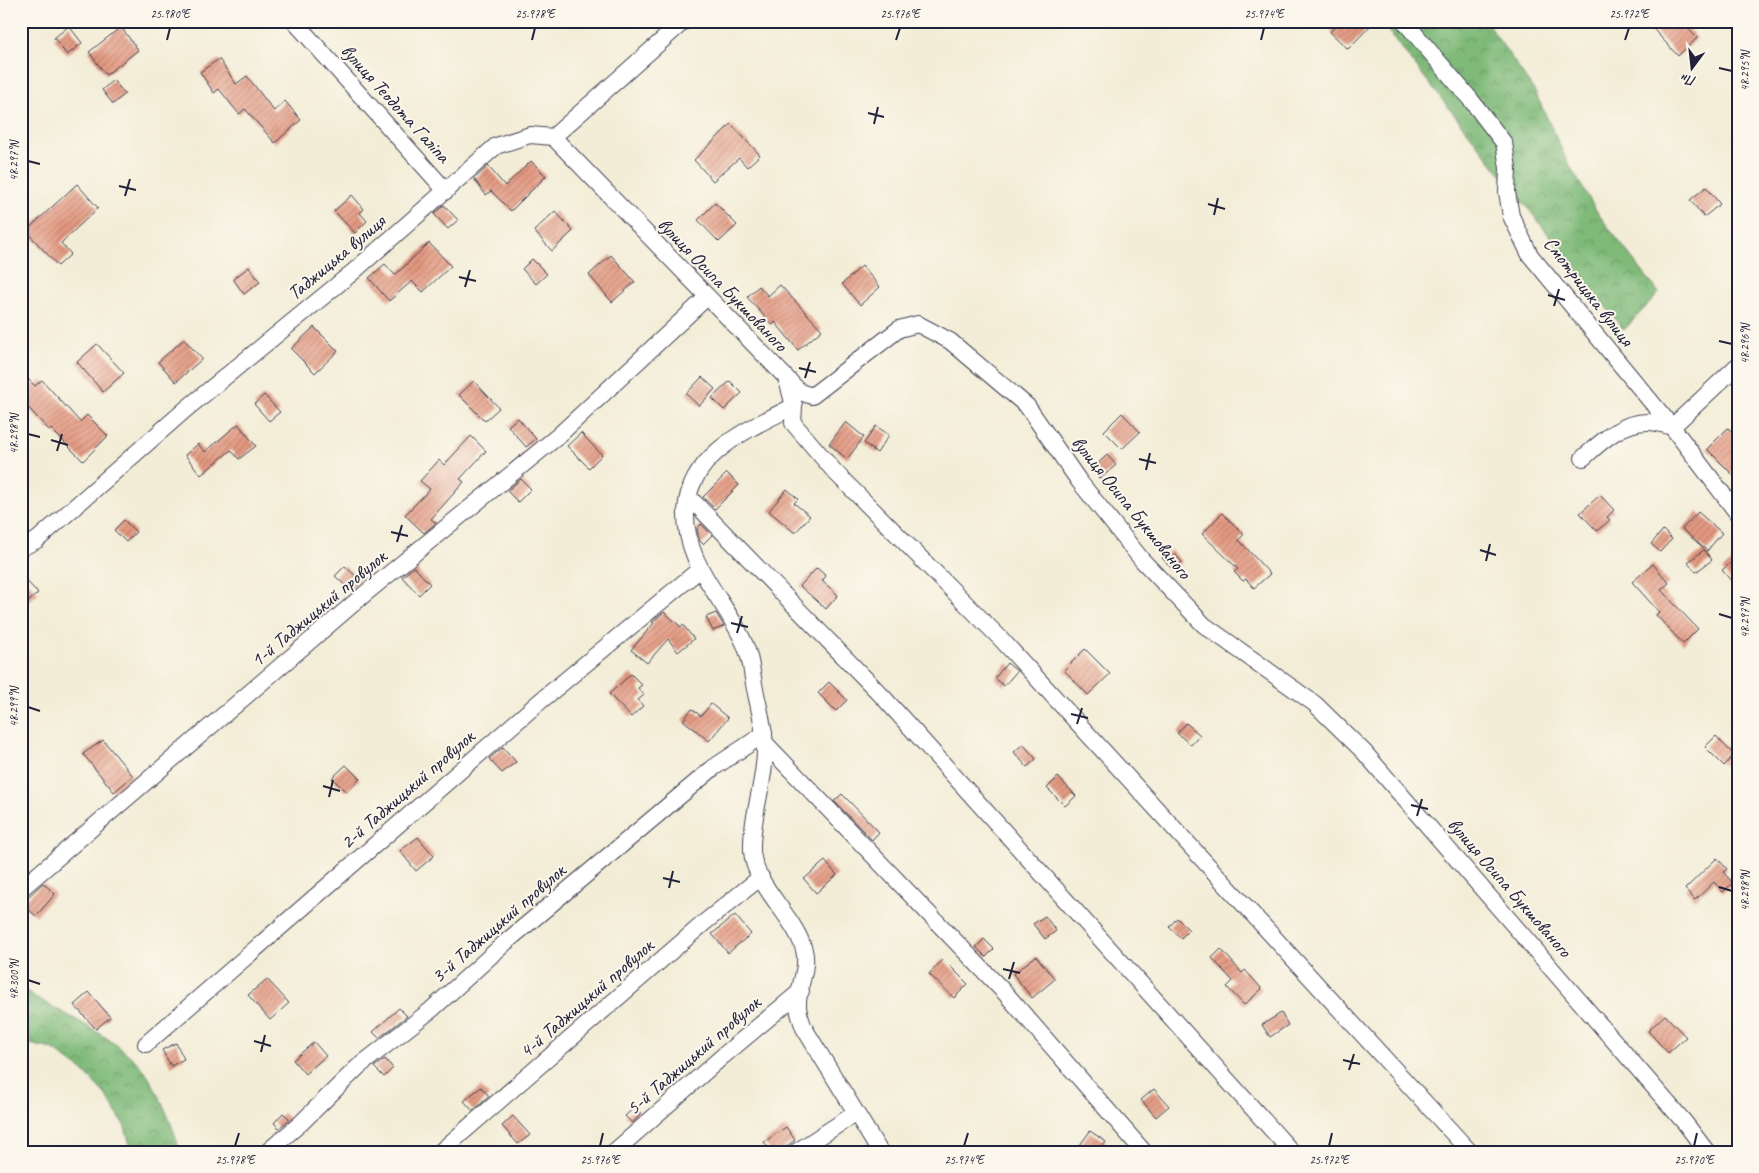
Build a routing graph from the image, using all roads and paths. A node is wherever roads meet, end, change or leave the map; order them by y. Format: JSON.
{"nodes":[{"id":1,"x":294,"y":21,"type":"edge"},
{"id":2,"x":684,"y":21,"type":"edge"},
{"id":3,"x":1404,"y":21,"type":"edge"},
{"id":4,"x":553,"y":137,"type":"junction"},
{"id":5,"x":446,"y":191,"type":"junction"},
{"id":6,"x":707,"y":297,"type":"junction"},
{"id":7,"x":1738,"y":365,"type":"edge"},
{"id":8,"x":787,"y":380,"type":"junction"},
{"id":9,"x":794,"y":406,"type":"junction"},
{"id":10,"x":1672,"y":427,"type":"junction"},
{"id":11,"x":1583,"y":458,"type":"dead end"},
{"id":12,"x":689,"y":497,"type":"junction"},
{"id":13,"x":1738,"y":514,"type":"edge"},
{"id":14,"x":21,"y":548,"type":"edge"},
{"id":15,"x":699,"y":570,"type":"junction"},
{"id":16,"x":765,"y":739,"type":"junction"},
{"id":17,"x":760,"y":878,"type":"junction"},
{"id":18,"x":21,"y":890,"type":"edge"},
{"id":19,"x":801,"y":991,"type":"junction"},
{"id":20,"x":146,"y":1044,"type":"dead end"},
{"id":21,"x":856,"y":1113,"type":"junction"},
{"id":22,"x":267,"y":1152,"type":"edge"},
{"id":23,"x":440,"y":1152,"type":"edge"},
{"id":24,"x":614,"y":1152,"type":"edge"},
{"id":25,"x":796,"y":1152,"type":"edge"},
{"id":26,"x":880,"y":1152,"type":"edge"},
{"id":27,"x":1144,"y":1152,"type":"edge"},
{"id":28,"x":1292,"y":1152,"type":"edge"},
{"id":29,"x":1470,"y":1152,"type":"edge"},
{"id":30,"x":1707,"y":1152,"type":"edge"}],
"edges":[{"from":1,"to":5,"type":"street","name":"вулиця Теодота Галіпа"},
{"from":2,"to":4,"type":"street"},
{"from":3,"to":10,"type":"street","name":"Смотрицька вулиця"},
{"from":4,"to":5,"type":"street","name":"Таджицька вулиця"},
{"from":4,"to":6,"type":"street","name":"вулиця Осипа Букшованого"},
{"from":5,"to":14,"type":"street","name":"Таджицька вулиця"},
{"from":6,"to":8,"type":"street","name":"вулиця Осипа Букшованого"},
{"from":6,"to":18,"type":"street","name":"1-й Таджицький провулок"},
{"from":7,"to":10,"type":"street"},
{"from":8,"to":9,"type":"street"},
{"from":8,"to":30,"type":"street","name":"вулиця Осипа Букшованого"},
{"from":9,"to":12,"type":"street"},
{"from":9,"to":29,"type":"street"},
{"from":10,"to":11,"type":"street"},
{"from":10,"to":13,"type":"street","name":"Смотрицька вулиця"},
{"from":12,"to":15,"type":"street"},
{"from":12,"to":28,"type":"street"},
{"from":15,"to":16,"type":"street"},
{"from":15,"to":20,"type":"street","name":"2-й Таджицький провулок"},
{"from":16,"to":17,"type":"street"},
{"from":16,"to":22,"type":"street","name":"3-й Таджицький провулок"},
{"from":16,"to":27,"type":"street"},
{"from":17,"to":19,"type":"street"},
{"from":17,"to":23,"type":"street","name":"4-й Таджицький провулок"},
{"from":19,"to":21,"type":"street"},
{"from":19,"to":24,"type":"street","name":"5-й Таджицький провулок"},
{"from":21,"to":25,"type":"street"},
{"from":21,"to":26,"type":"street"}]}
